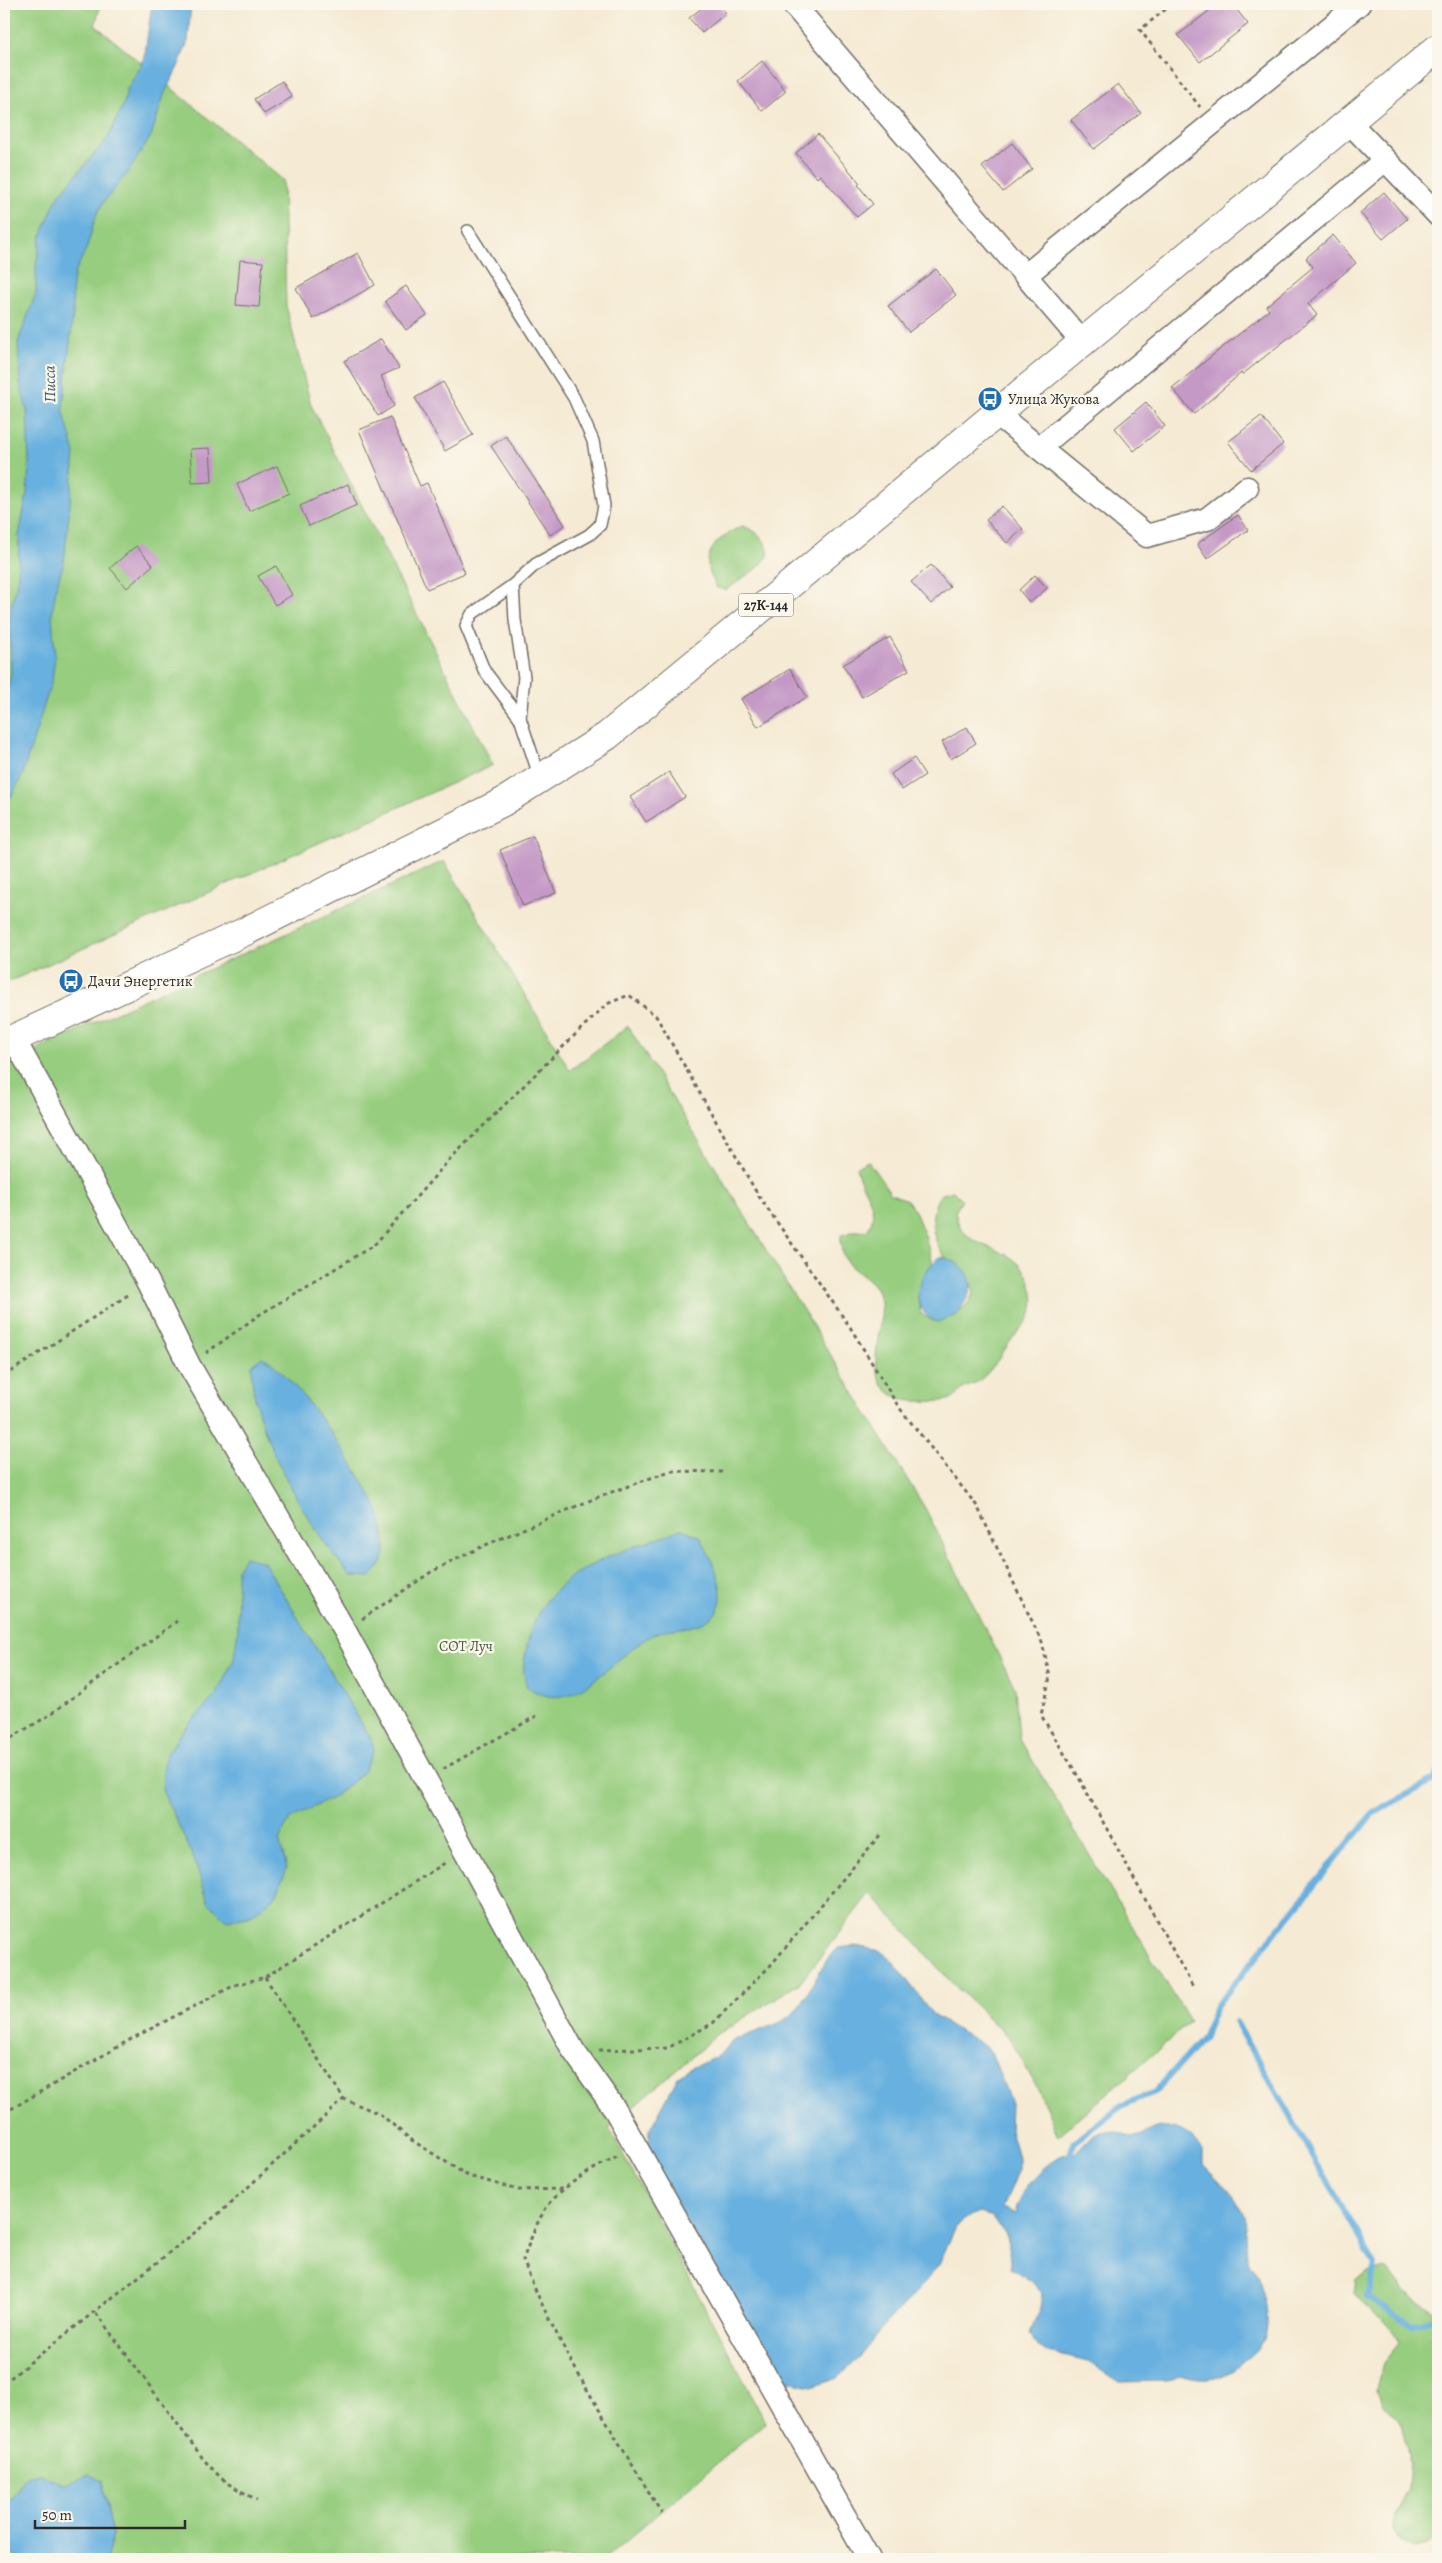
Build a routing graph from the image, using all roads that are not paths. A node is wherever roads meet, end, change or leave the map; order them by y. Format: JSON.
{"nodes":[{"id":1,"x":793,"y":4,"type":"edge"},
{"id":2,"x":1359,"y":4,"type":"edge"},
{"id":3,"x":1438,"y":48,"type":"edge"},
{"id":4,"x":1349,"y":122,"type":"junction"},
{"id":5,"x":1384,"y":161,"type":"junction"},
{"id":6,"x":1438,"y":215,"type":"edge"},
{"id":7,"x":468,"y":231,"type":"dead end"},
{"id":8,"x":1026,"y":275,"type":"junction"},
{"id":9,"x":1083,"y":343,"type":"junction"},
{"id":10,"x":997,"y":414,"type":"junction"},
{"id":11,"x":1038,"y":448,"type":"junction"},
{"id":12,"x":1247,"y":488,"type":"dead end"},
{"id":13,"x":513,"y":586,"type":"junction"},
{"id":14,"x":520,"y":718,"type":"junction"},
{"id":15,"x":541,"y":779,"type":"junction"},
{"id":16,"x":9,"y":1041,"type":"edge"},
{"id":17,"x":870,"y":2559,"type":"edge"}],
"edges":[{"from":1,"to":8,"type":"street"},
{"from":2,"to":8,"type":"street"},
{"from":3,"to":4,"type":"main road","number":"27К-144"},
{"from":4,"to":5,"type":"street"},
{"from":4,"to":9,"type":"main road","number":"27К-144"},
{"from":5,"to":6,"type":"street"},
{"from":5,"to":11,"type":"street"},
{"from":7,"to":13,"type":"lane"},
{"from":8,"to":9,"type":"street"},
{"from":9,"to":10,"type":"main road","number":"27К-144"},
{"from":10,"to":11,"type":"street"},
{"from":10,"to":15,"type":"main road","number":"27К-144"},
{"from":11,"to":12,"type":"street"},
{"from":13,"to":14,"type":"lane"},
{"from":13,"to":14,"type":"lane"},
{"from":14,"to":15,"type":"lane"},
{"from":15,"to":16,"type":"main road","number":"27К-144"},
{"from":16,"to":17,"type":"street"}]}
